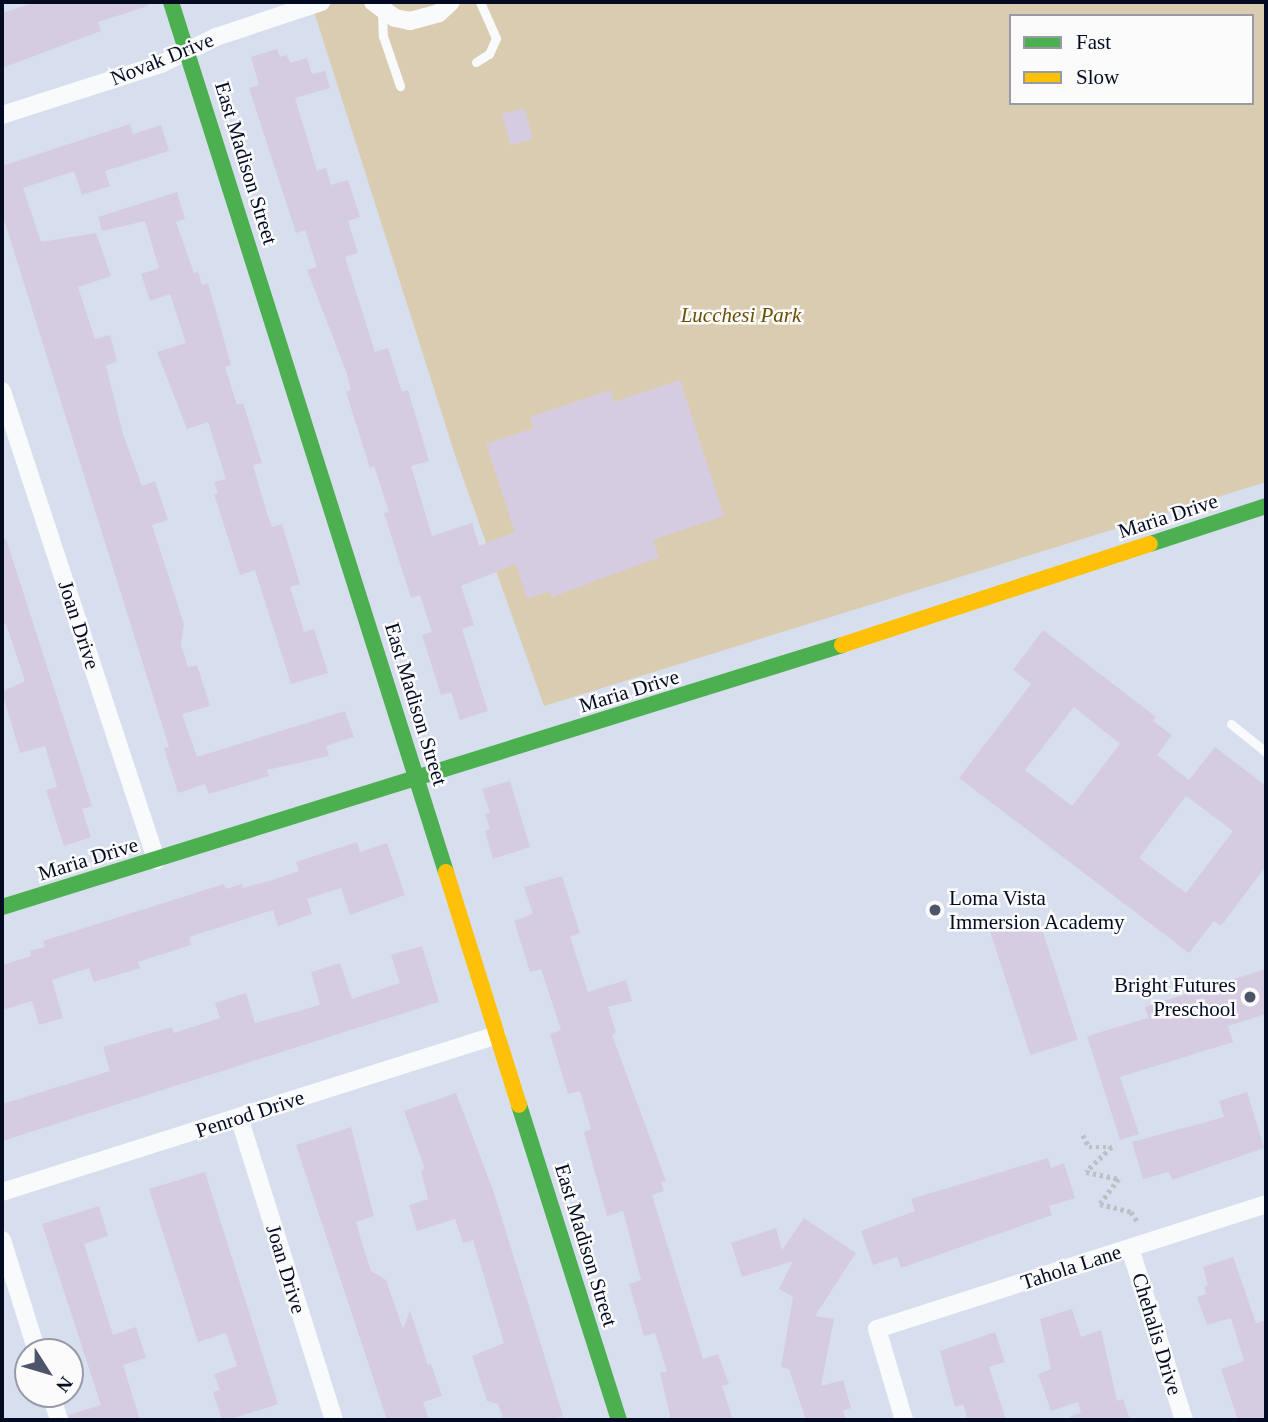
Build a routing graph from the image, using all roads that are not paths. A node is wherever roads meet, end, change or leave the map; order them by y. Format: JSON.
{"nodes":[{"id":1,"x":172,"y":2,"type":"edge"},
{"id":2,"x":321,"y":2,"type":"edge"},
{"id":3,"x":451,"y":2,"type":"edge"},
{"id":4,"x":480,"y":2,"type":"edge"},
{"id":5,"x":377,"y":6,"type":"edge"},
{"id":6,"x":188,"y":50,"type":"junction"},
{"id":7,"x":476,"y":62,"type":"dead end"},
{"id":8,"x":400,"y":86,"type":"dead end"},
{"id":9,"x":2,"y":116,"type":"edge"},
{"id":10,"x":2,"y":391,"type":"edge"},
{"id":11,"x":1266,"y":506,"type":"edge"},
{"id":12,"x":1231,"y":724,"type":"dead end"},
{"id":13,"x":1266,"y":752,"type":"edge"},
{"id":14,"x":417,"y":777,"type":"junction"},
{"id":15,"x":156,"y":860,"type":"junction"},
{"id":16,"x":2,"y":907,"type":"edge"},
{"id":17,"x":497,"y":1035,"type":"junction"},
{"id":18,"x":239,"y":1117,"type":"junction"},
{"id":19,"x":2,"y":1192,"type":"edge"},
{"id":20,"x":1266,"y":1204,"type":"edge"},
{"id":21,"x":2,"y":1240,"type":"edge"},
{"id":22,"x":1130,"y":1248,"type":"junction"},
{"id":23,"x":33,"y":1338,"type":"edge"},
{"id":24,"x":334,"y":1420,"type":"edge"},
{"id":25,"x":619,"y":1420,"type":"edge"},
{"id":26,"x":904,"y":1420,"type":"edge"},
{"id":27,"x":1184,"y":1420,"type":"edge"}],
"edges":[{"from":1,"to":6,"type":"street","name":"East Madison Street"},
{"from":2,"to":6,"type":"street","name":"Novak Drive"},
{"from":3,"to":5,"type":"street"},
{"from":4,"to":7,"type":"lane"},
{"from":5,"to":8,"type":"lane"},
{"from":6,"to":9,"type":"street","name":"Novak Drive"},
{"from":6,"to":14,"type":"street","name":"East Madison Street"},
{"from":10,"to":15,"type":"street","name":"Joan Drive"},
{"from":11,"to":14,"type":"street","name":"Maria Drive"},
{"from":12,"to":13,"type":"lane"},
{"from":14,"to":15,"type":"street","name":"Maria Drive"},
{"from":14,"to":17,"type":"street","name":"East Madison Street"},
{"from":15,"to":16,"type":"street","name":"Maria Drive"},
{"from":17,"to":18,"type":"street","name":"Penrod Drive"},
{"from":17,"to":25,"type":"street","name":"East Madison Street"},
{"from":18,"to":19,"type":"street","name":"Penrod Drive"},
{"from":18,"to":24,"type":"street","name":"Joan Drive"},
{"from":20,"to":22,"type":"street","name":"Tahola Lane"},
{"from":21,"to":23,"type":"street"},
{"from":22,"to":26,"type":"street","name":"Tahola Lane"},
{"from":22,"to":27,"type":"street","name":"Chehalis Drive"}]}
